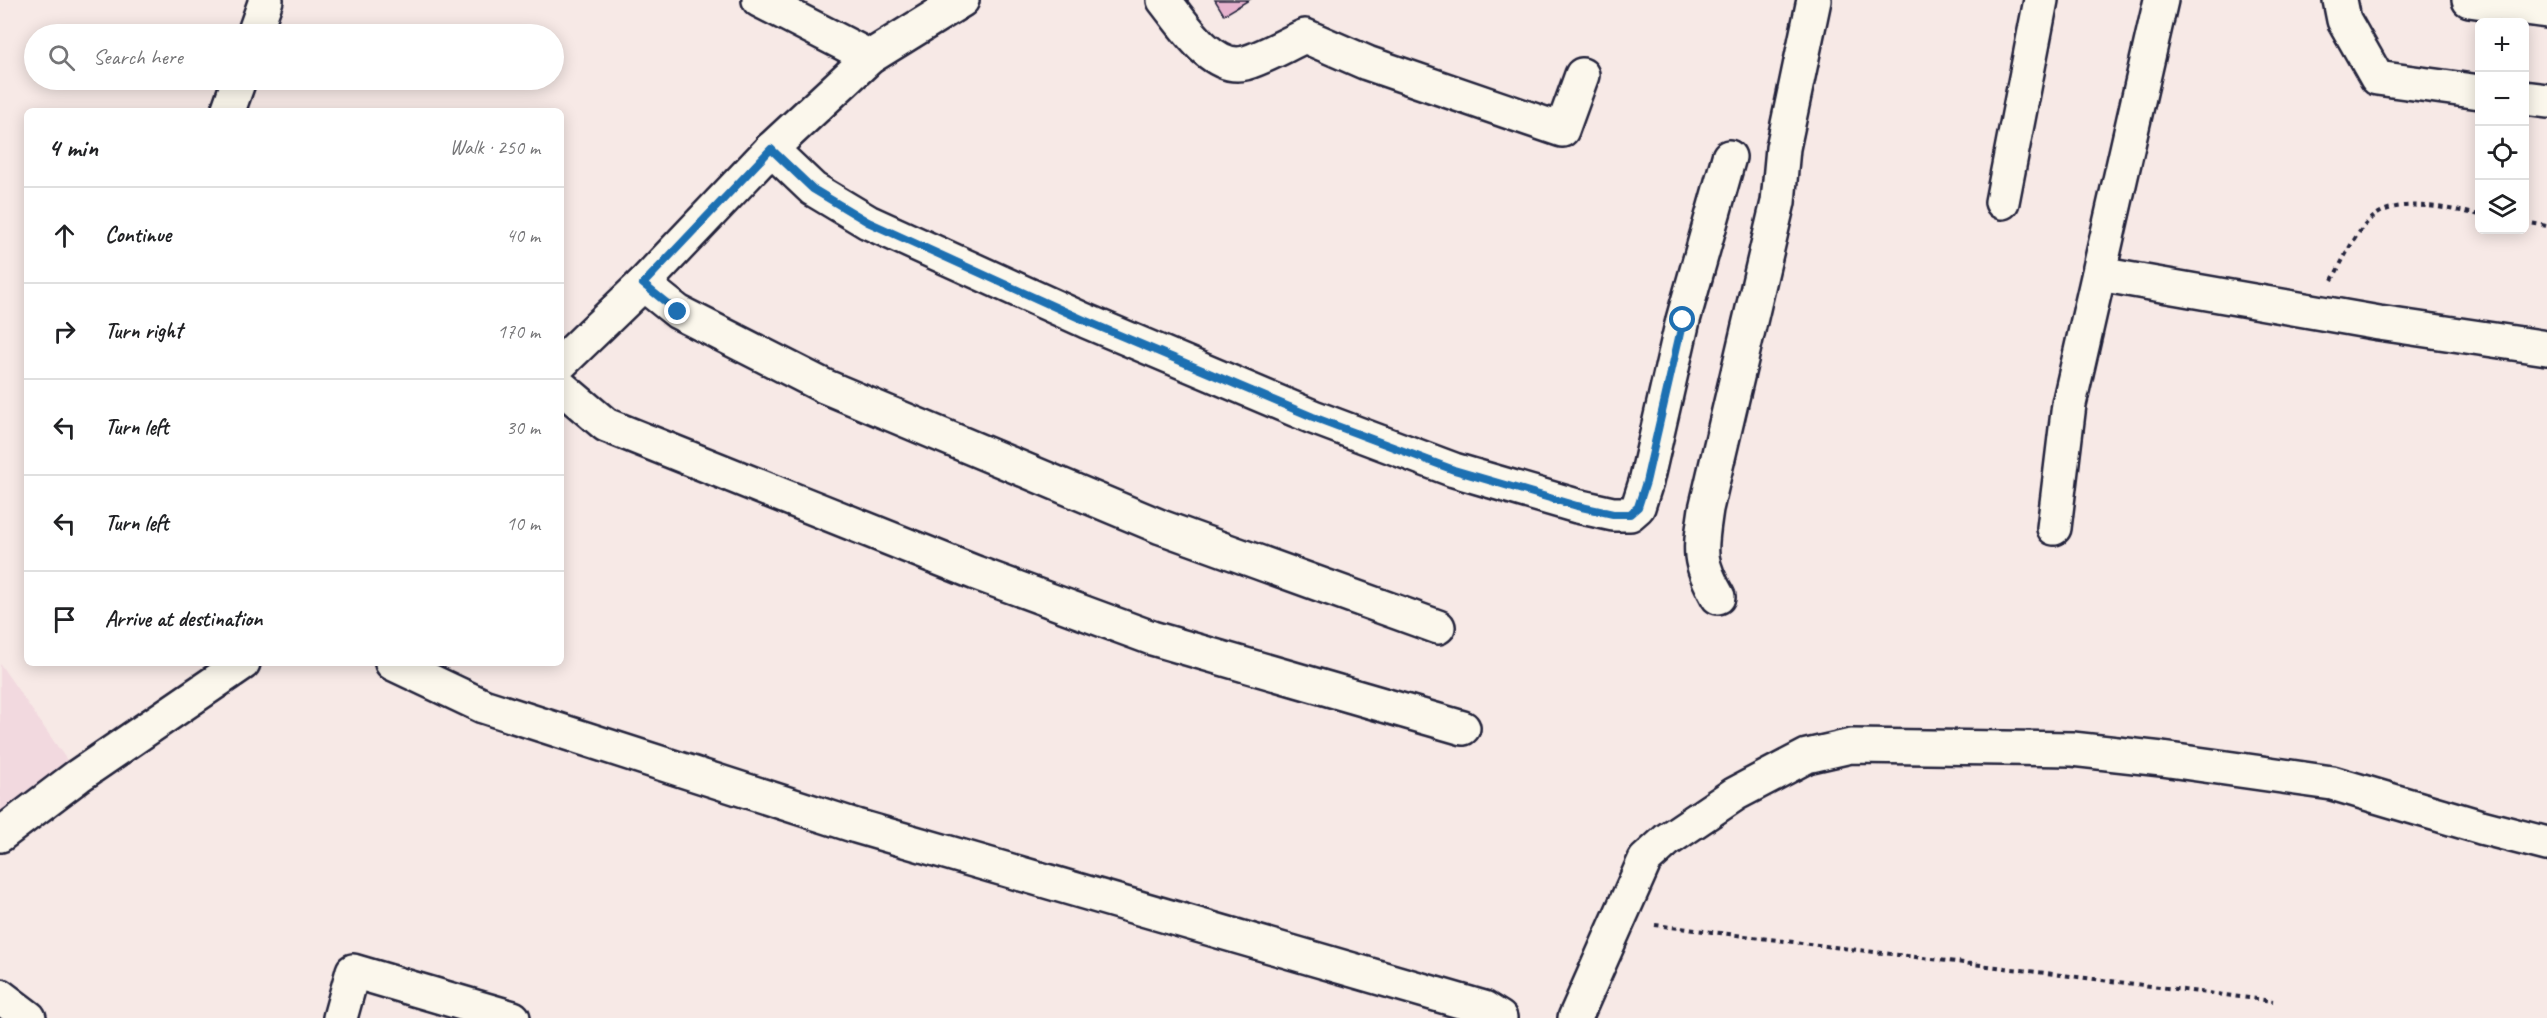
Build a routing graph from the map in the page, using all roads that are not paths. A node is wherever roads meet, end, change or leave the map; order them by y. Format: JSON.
{"nodes":[{"id":1,"x":266,"y":0,"type":"edge"},
{"id":2,"x":759,"y":0,"type":"edge"},
{"id":3,"x":962,"y":0,"type":"edge"},
{"id":4,"x":1164,"y":0,"type":"edge"},
{"id":5,"x":1814,"y":0,"type":"edge"},
{"id":6,"x":2041,"y":0,"type":"edge"},
{"id":7,"x":2161,"y":0,"type":"edge"},
{"id":8,"x":2340,"y":0,"type":"edge"},
{"id":9,"x":2469,"y":0,"type":"edge"},
{"id":10,"x":2547,"y":11,"type":"edge"},
{"id":11,"x":258,"y":24,"type":"edge"},
{"id":12,"x":870,"y":57,"type":"junction"},
{"id":13,"x":1582,"y":75,"type":"dead end"},
{"id":14,"x":235,"y":90,"type":"edge"},
{"id":15,"x":2475,"y":91,"type":"edge"},
{"id":16,"x":2529,"y":99,"type":"edge"},
{"id":17,"x":2547,"y":101,"type":"edge"},
{"id":18,"x":229,"y":108,"type":"edge"},
{"id":19,"x":771,"y":149,"type":"junction"},
{"id":20,"x":1729,"y":157,"type":"dead end"},
{"id":21,"x":2002,"y":202,"type":"dead end"},
{"id":22,"x":2099,"y":274,"type":"junction"},
{"id":23,"x":643,"y":284,"type":"junction"},
{"id":24,"x":2547,"y":348,"type":"edge"},
{"id":25,"x":564,"y":360,"type":"edge"},
{"id":26,"x":564,"y":390,"type":"edge"},
{"id":27,"x":2054,"y":528,"type":"dead end"},
{"id":28,"x":1718,"y":597,"type":"dead end"},
{"id":29,"x":1438,"y":627,"type":"dead end"},
{"id":30,"x":239,"y":666,"type":"edge"},
{"id":31,"x":398,"y":666,"type":"edge"},
{"id":32,"x":1463,"y":728,"type":"dead end"},
{"id":33,"x":0,"y":835,"type":"edge"},
{"id":34,"x":2547,"y":844,"type":"edge"},
{"id":35,"x":0,"y":996,"type":"edge"},
{"id":36,"x":29,"y":1018,"type":"edge"},
{"id":37,"x":340,"y":1018,"type":"edge"},
{"id":38,"x":513,"y":1018,"type":"edge"},
{"id":39,"x":1500,"y":1018,"type":"edge"},
{"id":40,"x":1575,"y":1018,"type":"edge"}],
"edges":[{"from":1,"to":11,"type":"street"},
{"from":2,"to":12,"type":"street"},
{"from":3,"to":12,"type":"street"},
{"from":4,"to":13,"type":"street"},
{"from":5,"to":28,"type":"street"},
{"from":6,"to":21,"type":"street"},
{"from":7,"to":22,"type":"street"},
{"from":8,"to":15,"type":"street"},
{"from":9,"to":10,"type":"street"},
{"from":12,"to":19,"type":"street"},
{"from":14,"to":18,"type":"street"},
{"from":16,"to":17,"type":"street"},
{"from":19,"to":20,"type":"street"},
{"from":19,"to":23,"type":"street"},
{"from":22,"to":24,"type":"street"},
{"from":22,"to":27,"type":"street"},
{"from":23,"to":25,"type":"street"},
{"from":23,"to":29,"type":"street"},
{"from":26,"to":32,"type":"street"},
{"from":30,"to":33,"type":"street"},
{"from":31,"to":39,"type":"street"},
{"from":34,"to":40,"type":"street"},
{"from":35,"to":36,"type":"street"},
{"from":37,"to":38,"type":"street"}]}
